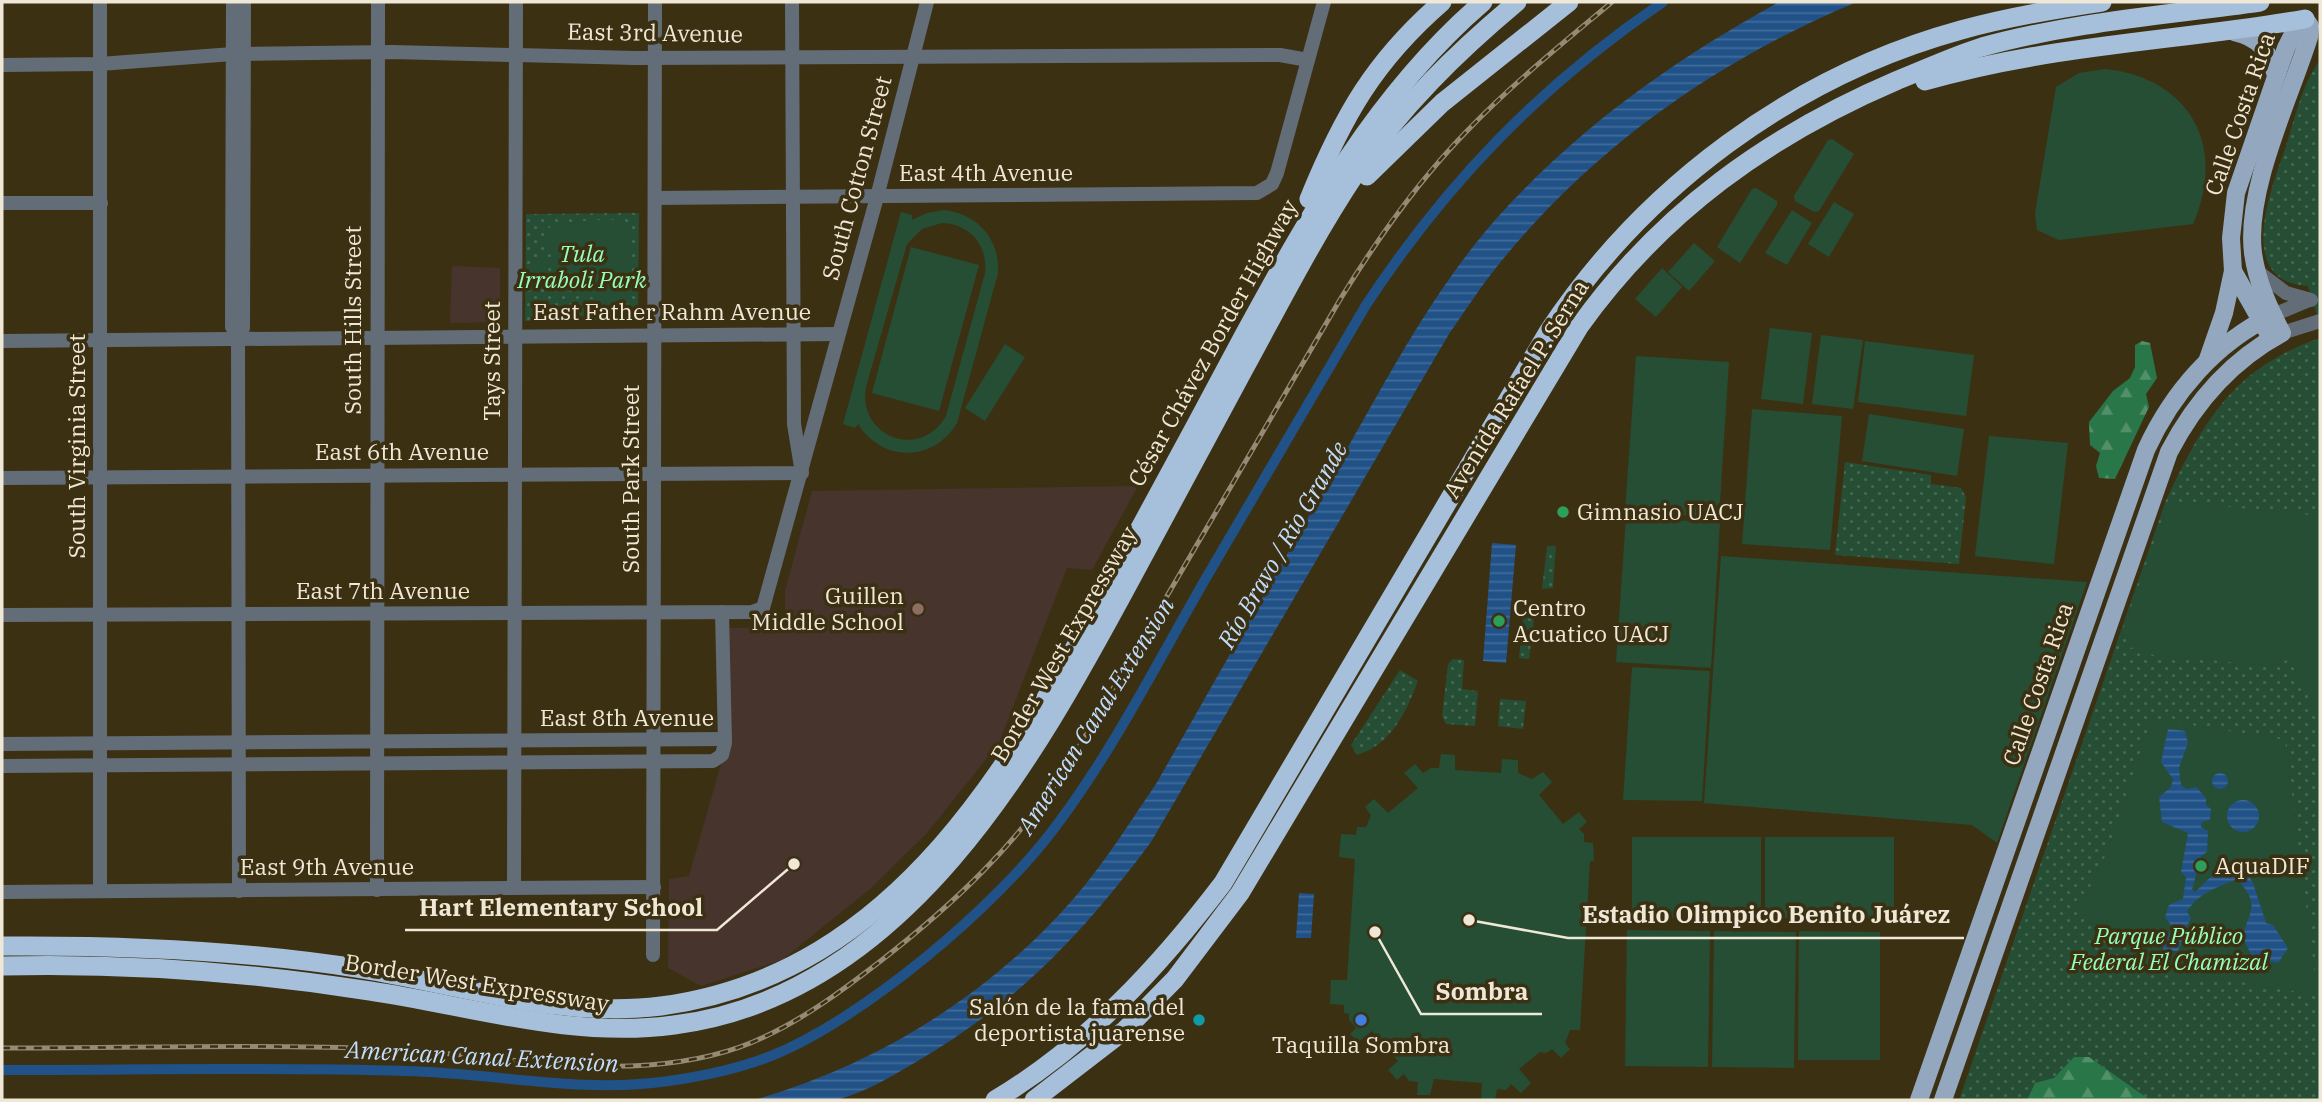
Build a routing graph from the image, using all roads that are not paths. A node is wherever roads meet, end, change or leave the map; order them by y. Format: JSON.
{"nodes":[{"id":1,"x":100,"y":2,"type":"edge"},
{"id":2,"x":233,"y":2,"type":"edge"},
{"id":3,"x":244,"y":2,"type":"edge"},
{"id":4,"x":378,"y":2,"type":"edge"},
{"id":5,"x":516,"y":2,"type":"edge"},
{"id":6,"x":655,"y":2,"type":"edge"},
{"id":7,"x":792,"y":2,"type":"edge"},
{"id":8,"x":927,"y":2,"type":"edge"},
{"id":9,"x":1324,"y":2,"type":"edge"},
{"id":10,"x":1442,"y":2,"type":"edge"},
{"id":11,"x":1483,"y":2,"type":"edge"},
{"id":12,"x":1517,"y":2,"type":"edge"},
{"id":13,"x":1569,"y":2,"type":"edge"},
{"id":14,"x":2102,"y":2,"type":"edge"},
{"id":15,"x":2260,"y":2,"type":"edge"},
{"id":16,"x":2313,"y":18,"type":"edge"},
{"id":17,"x":2234,"y":32,"type":"junction"},
{"id":18,"x":2320,"y":47,"type":"edge"},
{"id":19,"x":376,"y":52,"type":"junction"},
{"id":20,"x":515,"y":53,"type":"junction"},
{"id":21,"x":239,"y":54,"type":"junction"},
{"id":22,"x":912,"y":55,"type":"junction"},
{"id":23,"x":790,"y":57,"type":"junction"},
{"id":24,"x":655,"y":58,"type":"junction"},
{"id":25,"x":1308,"y":60,"type":"junction"},
{"id":26,"x":100,"y":64,"type":"junction"},
{"id":27,"x":2,"y":65,"type":"edge"},
{"id":28,"x":2276,"y":75,"type":"junction"},
{"id":29,"x":2294,"y":82,"type":"junction"},
{"id":30,"x":1872,"y":91,"type":"junction"},
{"id":31,"x":793,"y":196,"type":"junction"},
{"id":32,"x":877,"y":197,"type":"junction"},
{"id":33,"x":655,"y":198,"type":"junction"},
{"id":34,"x":101,"y":202,"type":"junction"},
{"id":35,"x":2,"y":203,"type":"edge"},
{"id":36,"x":1317,"y":236,"type":"junction"},
{"id":37,"x":1286,"y":269,"type":"junction"},
{"id":38,"x":2233,"y":271,"type":"junction"},
{"id":39,"x":2257,"y":271,"type":"junction"},
{"id":40,"x":2316,"y":299,"type":"edge"},
{"id":41,"x":2267,"y":318,"type":"junction"},
{"id":42,"x":2320,"y":321,"type":"edge"},
{"id":43,"x":653,"y":334,"type":"junction"},
{"id":44,"x":792,"y":334,"type":"junction"},
{"id":45,"x":838,"y":334,"type":"junction"},
{"id":46,"x":515,"y":335,"type":"junction"},
{"id":47,"x":376,"y":336,"type":"junction"},
{"id":48,"x":2277,"y":336,"type":"junction"},
{"id":49,"x":238,"y":338,"type":"junction"},
{"id":50,"x":100,"y":340,"type":"junction"},
{"id":51,"x":2,"y":341,"type":"edge"},
{"id":52,"x":2208,"y":360,"type":"junction"},
{"id":53,"x":802,"y":473,"type":"junction"},
{"id":54,"x":654,"y":474,"type":"junction"},
{"id":55,"x":376,"y":475,"type":"junction"},
{"id":56,"x":515,"y":475,"type":"junction"},
{"id":57,"x":238,"y":476,"type":"junction"},
{"id":58,"x":100,"y":477,"type":"junction"},
{"id":59,"x":2,"y":478,"type":"edge"},
{"id":60,"x":763,"y":608,"type":"joint"},
{"id":61,"x":722,"y":612,"type":"junction"},
{"id":62,"x":515,"y":613,"type":"junction"},
{"id":63,"x":654,"y":613,"type":"junction"},
{"id":64,"x":377,"y":614,"type":"junction"},
{"id":65,"x":2,"y":615,"type":"edge"},
{"id":66,"x":99,"y":615,"type":"junction"},
{"id":67,"x":238,"y":615,"type":"junction"},
{"id":68,"x":1101,"y":619,"type":"junction"},
{"id":69,"x":653,"y":739,"type":"junction"},
{"id":70,"x":725,"y":739,"type":"junction"},
{"id":71,"x":514,"y":741,"type":"junction"},
{"id":72,"x":238,"y":743,"type":"junction"},
{"id":73,"x":376,"y":743,"type":"junction"},
{"id":74,"x":2,"y":744,"type":"edge"},
{"id":75,"x":100,"y":744,"type":"junction"},
{"id":76,"x":515,"y":763,"type":"junction"},
{"id":77,"x":654,"y":763,"type":"junction"},
{"id":78,"x":376,"y":764,"type":"junction"},
{"id":79,"x":100,"y":765,"type":"junction"},
{"id":80,"x":238,"y":765,"type":"junction"},
{"id":81,"x":2,"y":766,"type":"edge"},
{"id":82,"x":654,"y":887,"type":"junction"},
{"id":83,"x":514,"y":888,"type":"junction"},
{"id":84,"x":377,"y":890,"type":"junction"},
{"id":85,"x":100,"y":891,"type":"junction"},
{"id":86,"x":239,"y":891,"type":"junction"},
{"id":87,"x":2,"y":892,"type":"edge"},
{"id":88,"x":2,"y":946,"type":"edge"},
{"id":89,"x":653,"y":955,"type":"dead end"},
{"id":90,"x":2,"y":966,"type":"edge"},
{"id":91,"x":995,"y":1100,"type":"edge"},
{"id":92,"x":1034,"y":1100,"type":"edge"},
{"id":93,"x":1919,"y":1100,"type":"edge"},
{"id":94,"x":1943,"y":1100,"type":"edge"}],
"edges":[{"from":1,"to":26,"type":"street","name":"South Virginia Street"},
{"from":2,"to":21,"type":"street"},
{"from":3,"to":21,"type":"street"},
{"from":4,"to":19,"type":"street","name":"South Hills Street"},
{"from":5,"to":20,"type":"street","name":"Tays Street"},
{"from":6,"to":24,"type":"street","name":"South Park Street"},
{"from":7,"to":23,"type":"street"},
{"from":8,"to":22,"type":"street","name":"South Cotton Street"},
{"from":9,"to":25,"type":"street"},
{"from":10,"to":37,"type":"highway"},
{"from":11,"to":37,"type":"highway","name":"César Chávez Border Highway"},
{"from":12,"to":36,"type":"highway"},
{"from":13,"to":36,"type":"highway"},
{"from":14,"to":91,"type":"highway","name":"Avenida Rafael P. Serna"},
{"from":15,"to":30,"type":"highway","name":"Avenida Rafael P. Serna"},
{"from":16,"to":17,"type":"highway"},
{"from":16,"to":28,"type":"main road","name":"Calle Costa Rica"},
{"from":16,"to":29,"type":"main road","name":"Calle Costa Rica"},
{"from":17,"to":28,"type":"main road"},
{"from":17,"to":30,"type":"highway"},
{"from":18,"to":29,"type":"main road"},
{"from":19,"to":20,"type":"street","name":"East 3rd Avenue"},
{"from":19,"to":21,"type":"street","name":"East 3rd Avenue"},
{"from":19,"to":47,"type":"street","name":"South Hills Street"},
{"from":20,"to":24,"type":"street","name":"East 3rd Avenue"},
{"from":20,"to":46,"type":"street","name":"Tays Street"},
{"from":21,"to":26,"type":"street","name":"East 3rd Avenue"},
{"from":21,"to":49,"type":"street"},
{"from":22,"to":23,"type":"street","name":"East 3rd Avenue"},
{"from":22,"to":25,"type":"street","name":"East 3rd Avenue"},
{"from":22,"to":32,"type":"street","name":"South Cotton Street"},
{"from":23,"to":24,"type":"street","name":"East 3rd Avenue"},
{"from":23,"to":31,"type":"street"},
{"from":24,"to":33,"type":"street","name":"South Park Street"},
{"from":25,"to":32,"type":"street","name":"East 4th Avenue"},
{"from":26,"to":27,"type":"street","name":"East 3rd Avenue"},
{"from":26,"to":34,"type":"street","name":"South Virginia Street"},
{"from":28,"to":38,"type":"main road","name":"Calle Costa Rica"},
{"from":29,"to":39,"type":"main road","name":"Calle Costa Rica"},
{"from":30,"to":92,"type":"highway","name":"Avenida Rafael P. Serna"},
{"from":31,"to":32,"type":"street","name":"East 4th Avenue"},
{"from":31,"to":33,"type":"street","name":"East 4th Avenue"},
{"from":31,"to":44,"type":"street"},
{"from":32,"to":45,"type":"street","name":"South Cotton Street"},
{"from":33,"to":43,"type":"street","name":"South Park Street"},
{"from":34,"to":35,"type":"street"},
{"from":34,"to":50,"type":"street","name":"South Virginia Street"},
{"from":36,"to":37,"type":"highway"},
{"from":37,"to":68,"type":"highway","name":"César Chávez Border Highway"},
{"from":38,"to":41,"type":"main road","name":"Calle Costa Rica"},
{"from":38,"to":52,"type":"main road"},
{"from":39,"to":40,"type":"street"},
{"from":39,"to":41,"type":"main road","name":"Calle Costa Rica"},
{"from":40,"to":41,"type":"street"},
{"from":41,"to":48,"type":"main road","name":"Calle Costa Rica"},
{"from":41,"to":52,"type":"main road","name":"Calle Costa Rica"},
{"from":42,"to":48,"type":"street"},
{"from":43,"to":44,"type":"street","name":"East Father Rahm Avenue"},
{"from":43,"to":46,"type":"street","name":"East Father Rahm Avenue"},
{"from":43,"to":54,"type":"street","name":"South Park Street"},
{"from":44,"to":45,"type":"street","name":"East Father Rahm Avenue"},
{"from":44,"to":53,"type":"street"},
{"from":45,"to":53,"type":"street","name":"South Cotton Street"},
{"from":46,"to":47,"type":"street","name":"East Father Rahm Avenue"},
{"from":46,"to":56,"type":"street","name":"Tays Street"},
{"from":47,"to":49,"type":"street","name":"East Father Rahm Avenue"},
{"from":47,"to":55,"type":"street","name":"South Hills Street"},
{"from":48,"to":94,"type":"main road","name":"Calle Costa Rica"},
{"from":49,"to":50,"type":"street","name":"East Father Rahm Avenue"},
{"from":49,"to":57,"type":"street"},
{"from":50,"to":51,"type":"street","name":"East Father Rahm Avenue"},
{"from":50,"to":58,"type":"street","name":"South Virginia Street"},
{"from":52,"to":93,"type":"main road","name":"Calle Costa Rica"},
{"from":53,"to":54,"type":"street","name":"East 6th Avenue"},
{"from":53,"to":60,"type":"street","name":"South Cotton Street"},
{"from":54,"to":56,"type":"street","name":"East 6th Avenue"},
{"from":54,"to":63,"type":"street","name":"South Park Street"},
{"from":55,"to":56,"type":"street","name":"East 6th Avenue"},
{"from":55,"to":57,"type":"street","name":"East 6th Avenue"},
{"from":55,"to":64,"type":"street","name":"South Hills Street"},
{"from":56,"to":62,"type":"street","name":"Tays Street"},
{"from":57,"to":58,"type":"street","name":"East 6th Avenue"},
{"from":57,"to":67,"type":"street"},
{"from":58,"to":59,"type":"street","name":"East 6th Avenue"},
{"from":58,"to":66,"type":"street","name":"South Virginia Street"},
{"from":60,"to":61,"type":"street","name":"East 7th Avenue"},
{"from":61,"to":63,"type":"street","name":"East 7th Avenue"},
{"from":61,"to":70,"type":"street"},
{"from":62,"to":63,"type":"street","name":"East 7th Avenue"},
{"from":62,"to":64,"type":"street","name":"East 7th Avenue"},
{"from":62,"to":71,"type":"street","name":"Tays Street"},
{"from":63,"to":69,"type":"street","name":"South Park Street"},
{"from":64,"to":67,"type":"street","name":"East 7th Avenue"},
{"from":64,"to":73,"type":"street","name":"South Hills Street"},
{"from":65,"to":66,"type":"street","name":"East 7th Avenue"},
{"from":66,"to":67,"type":"street","name":"East 7th Avenue"},
{"from":66,"to":75,"type":"street","name":"South Virginia Street"},
{"from":67,"to":72,"type":"street"},
{"from":68,"to":88,"type":"highway","name":"César Chávez Border Highway"},
{"from":68,"to":90,"type":"highway","name":"Border West Expressway"},
{"from":69,"to":70,"type":"street","name":"East 8th Avenue"},
{"from":69,"to":71,"type":"street","name":"East 8th Avenue"},
{"from":69,"to":77,"type":"street","name":"South Park Street"},
{"from":70,"to":77,"type":"street","name":"East 8th Avenue"},
{"from":71,"to":73,"type":"street","name":"East 8th Avenue"},
{"from":71,"to":76,"type":"street","name":"Tays Street"},
{"from":72,"to":73,"type":"street","name":"East 8th Avenue"},
{"from":72,"to":75,"type":"street","name":"East 8th Avenue"},
{"from":72,"to":80,"type":"street"},
{"from":73,"to":78,"type":"street","name":"South Hills Street"},
{"from":74,"to":75,"type":"street","name":"East 8th Avenue"},
{"from":75,"to":79,"type":"street","name":"South Virginia Street"},
{"from":76,"to":77,"type":"street","name":"East 8th Avenue"},
{"from":76,"to":78,"type":"street","name":"East 8th Avenue"},
{"from":76,"to":83,"type":"street","name":"Tays Street"},
{"from":77,"to":82,"type":"street","name":"South Park Street"},
{"from":78,"to":80,"type":"street","name":"East 8th Avenue"},
{"from":78,"to":84,"type":"street","name":"South Hills Street"},
{"from":79,"to":80,"type":"street","name":"East 8th Avenue"},
{"from":79,"to":81,"type":"street","name":"East 8th Avenue"},
{"from":79,"to":85,"type":"street","name":"South Virginia Street"},
{"from":80,"to":86,"type":"street"},
{"from":82,"to":83,"type":"street","name":"East 9th Avenue"},
{"from":82,"to":89,"type":"street","name":"South Park Street"},
{"from":83,"to":84,"type":"street","name":"East 9th Avenue"},
{"from":84,"to":86,"type":"street","name":"East 9th Avenue"},
{"from":85,"to":86,"type":"street","name":"East 9th Avenue"},
{"from":85,"to":87,"type":"street","name":"East 9th Avenue"}]}
